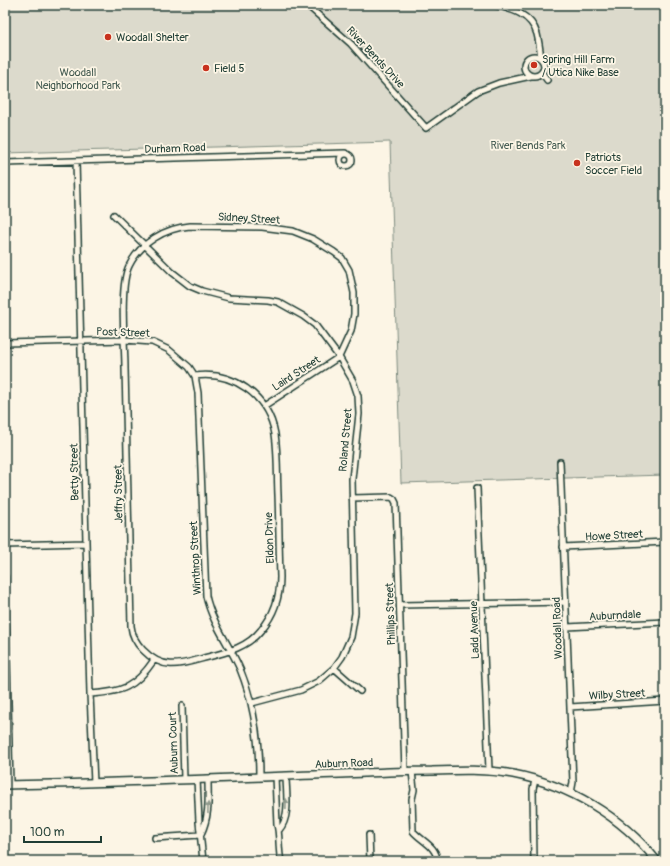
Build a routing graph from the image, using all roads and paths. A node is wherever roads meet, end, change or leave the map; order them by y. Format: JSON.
{"nodes":[{"id":1,"x":307,"y":5,"type":"edge"},
{"id":2,"x":496,"y":5,"type":"edge"},
{"id":3,"x":540,"y":50,"type":"junction"},
{"id":4,"x":534,"y":56,"type":"junction"},
{"id":5,"x":541,"y":58,"type":"junction"},
{"id":6,"x":525,"y":72,"type":"junction"},
{"id":7,"x":542,"y":73,"type":"junction"},
{"id":8,"x":531,"y":76,"type":"junction"},
{"id":9,"x":523,"y":78,"type":"junction"},
{"id":10,"x":547,"y":80,"type":"dead end"},
{"id":11,"x":345,"y":153,"type":"junction"},
{"id":12,"x":335,"y":154,"type":"junction"},
{"id":13,"x":76,"y":161,"type":"junction"},
{"id":14,"x":5,"y":163,"type":"edge"},
{"id":15,"x":340,"y":163,"type":"junction"},
{"id":16,"x":114,"y":215,"type":"dead end"},
{"id":17,"x":145,"y":245,"type":"junction"},
{"id":18,"x":125,"y":340,"type":"junction"},
{"id":19,"x":81,"y":341,"type":"junction"},
{"id":20,"x":5,"y":343,"type":"edge"},
{"id":21,"x":339,"y":357,"type":"junction"},
{"id":22,"x":195,"y":376,"type":"junction"},
{"id":23,"x":264,"y":406,"type":"junction"},
{"id":24,"x":560,"y":462,"type":"dead end"},
{"id":25,"x":477,"y":488,"type":"dead end"},
{"id":26,"x":352,"y":498,"type":"junction"},
{"id":27,"x":665,"y":542,"type":"edge"},
{"id":28,"x":86,"y":543,"type":"junction"},
{"id":29,"x":5,"y":545,"type":"edge"},
{"id":30,"x":563,"y":547,"type":"junction"},
{"id":31,"x":5,"y":577,"type":"edge"},
{"id":32,"x":566,"y":602,"type":"junction"},
{"id":33,"x":483,"y":603,"type":"junction"},
{"id":34,"x":400,"y":605,"type":"junction"},
{"id":35,"x":665,"y":622,"type":"edge"},
{"id":36,"x":567,"y":627,"type":"junction"},
{"id":37,"x":231,"y":650,"type":"junction"},
{"id":38,"x":154,"y":660,"type":"junction"},
{"id":39,"x":334,"y":668,"type":"junction"},
{"id":40,"x":360,"y":691,"type":"dead end"},
{"id":41,"x":90,"y":694,"type":"junction"},
{"id":42,"x":665,"y":701,"type":"edge"},
{"id":43,"x":252,"y":703,"type":"junction"},
{"id":44,"x":182,"y":706,"type":"dead end"},
{"id":45,"x":570,"y":707,"type":"junction"},
{"id":46,"x":490,"y":770,"type":"junction"},
{"id":47,"x":409,"y":771,"type":"junction"},
{"id":48,"x":275,"y":776,"type":"junction"},
{"id":49,"x":286,"y":776,"type":"junction"},
{"id":50,"x":259,"y":777,"type":"junction"},
{"id":51,"x":197,"y":779,"type":"junction"},
{"id":52,"x":208,"y":779,"type":"junction"},
{"id":53,"x":184,"y":780,"type":"junction"},
{"id":54,"x":535,"y":780,"type":"junction"},
{"id":55,"x":94,"y":783,"type":"junction"},
{"id":56,"x":7,"y":785,"type":"edge"},
{"id":57,"x":571,"y":792,"type":"junction"},
{"id":58,"x":278,"y":830,"type":"junction"},
{"id":59,"x":200,"y":835,"type":"junction"},
{"id":60,"x":369,"y":835,"type":"dead end"},
{"id":61,"x":155,"y":838,"type":"dead end"},
{"id":62,"x":203,"y":861,"type":"edge"},
{"id":63,"x":281,"y":861,"type":"edge"},
{"id":64,"x":370,"y":861,"type":"edge"},
{"id":65,"x":437,"y":861,"type":"edge"},
{"id":66,"x":534,"y":861,"type":"edge"},
{"id":67,"x":656,"y":861,"type":"edge"}],
"edges":[{"from":1,"to":9,"type":"street","name":"River Bends Drive"},
{"from":2,"to":3,"type":"street"},
{"from":3,"to":4,"type":"street"},
{"from":3,"to":5,"type":"street"},
{"from":4,"to":5,"type":"street"},
{"from":4,"to":6,"type":"street"},
{"from":5,"to":7,"type":"street"},
{"from":6,"to":8,"type":"street"},
{"from":6,"to":9,"type":"street"},
{"from":7,"to":8,"type":"street"},
{"from":7,"to":10,"type":"street"},
{"from":8,"to":9,"type":"street"},
{"from":11,"to":12,"type":"street","name":"Durham Road"},
{"from":11,"to":15,"type":"street"},
{"from":11,"to":15,"type":"street"},
{"from":12,"to":13,"type":"street","name":"Durham Road"},
{"from":12,"to":15,"type":"street"},
{"from":13,"to":14,"type":"street","name":"Durham Road"},
{"from":13,"to":19,"type":"street","name":"Betty Street"},
{"from":16,"to":17,"type":"street","name":"Roland Street"},
{"from":17,"to":18,"type":"street","name":"Jeffry Street"},
{"from":17,"to":21,"type":"street","name":"Roland Street"},
{"from":17,"to":21,"type":"street","name":"Sidney Street"},
{"from":18,"to":19,"type":"street","name":"Post Street"},
{"from":18,"to":22,"type":"street","name":"Post Street"},
{"from":18,"to":38,"type":"street","name":"Jeffry Street"},
{"from":19,"to":20,"type":"street","name":"Post Street"},
{"from":19,"to":28,"type":"street","name":"Betty Street"},
{"from":21,"to":23,"type":"street","name":"Laird Street"},
{"from":21,"to":26,"type":"street","name":"Roland Street"},
{"from":22,"to":23,"type":"street"},
{"from":22,"to":37,"type":"street","name":"Winthrop Street"},
{"from":23,"to":37,"type":"street","name":"Eldon Drive"},
{"from":24,"to":30,"type":"street","name":"Woodall Road"},
{"from":25,"to":33,"type":"street","name":"Ladd Avenue"},
{"from":26,"to":34,"type":"street","name":"Phillips Street"},
{"from":26,"to":39,"type":"street","name":"Roland Street"},
{"from":27,"to":30,"type":"street","name":"Howe Street"},
{"from":28,"to":29,"type":"street"},
{"from":28,"to":41,"type":"street","name":"Betty Street"},
{"from":30,"to":32,"type":"street","name":"Woodall Road"},
{"from":31,"to":56,"type":"street"},
{"from":32,"to":33,"type":"street"},
{"from":32,"to":36,"type":"street","name":"Woodall Road"},
{"from":33,"to":34,"type":"street"},
{"from":33,"to":46,"type":"street","name":"Ladd Avenue"},
{"from":34,"to":47,"type":"street","name":"Phillips Street"},
{"from":35,"to":36,"type":"street","name":"Auburndale"},
{"from":36,"to":45,"type":"street","name":"Woodall Road"},
{"from":37,"to":38,"type":"street"},
{"from":37,"to":43,"type":"street","name":"Winthrop Street"},
{"from":38,"to":41,"type":"street"},
{"from":39,"to":40,"type":"street"},
{"from":39,"to":43,"type":"street","name":"Roland Street"},
{"from":41,"to":55,"type":"street","name":"Betty Street"},
{"from":42,"to":45,"type":"street","name":"Wilby Street"},
{"from":43,"to":50,"type":"street","name":"Winthrop Street"},
{"from":44,"to":53,"type":"street","name":"Auburn Court"},
{"from":45,"to":57,"type":"street","name":"Woodall Road"},
{"from":46,"to":47,"type":"main road","name":"Auburn Road"},
{"from":46,"to":54,"type":"main road","name":"Auburn Road"},
{"from":47,"to":49,"type":"main road","name":"Auburn Road"},
{"from":47,"to":65,"type":"street","name":"Phillips Street"},
{"from":48,"to":49,"type":"main road","name":"Auburn Road"},
{"from":48,"to":50,"type":"main road","name":"Auburn Road"},
{"from":48,"to":58,"type":"street"},
{"from":58,"to":49,"type":"street","one_way":true},
{"from":50,"to":52,"type":"main road","name":"Auburn Road"},
{"from":51,"to":52,"type":"main road","name":"Auburn Road"},
{"from":51,"to":53,"type":"main road","name":"Auburn Road"},
{"from":51,"to":59,"type":"street"},
{"from":59,"to":52,"type":"street","one_way":true},
{"from":53,"to":55,"type":"main road","name":"Auburn Road"},
{"from":54,"to":57,"type":"main road","name":"Auburn Road"},
{"from":54,"to":66,"type":"street"},
{"from":55,"to":56,"type":"main road","name":"Auburn Road"},
{"from":57,"to":67,"type":"main road","name":"Auburn Road"},
{"from":58,"to":63,"type":"street"},
{"from":59,"to":61,"type":"street"},
{"from":59,"to":62,"type":"street"},
{"from":60,"to":64,"type":"street"}]}
